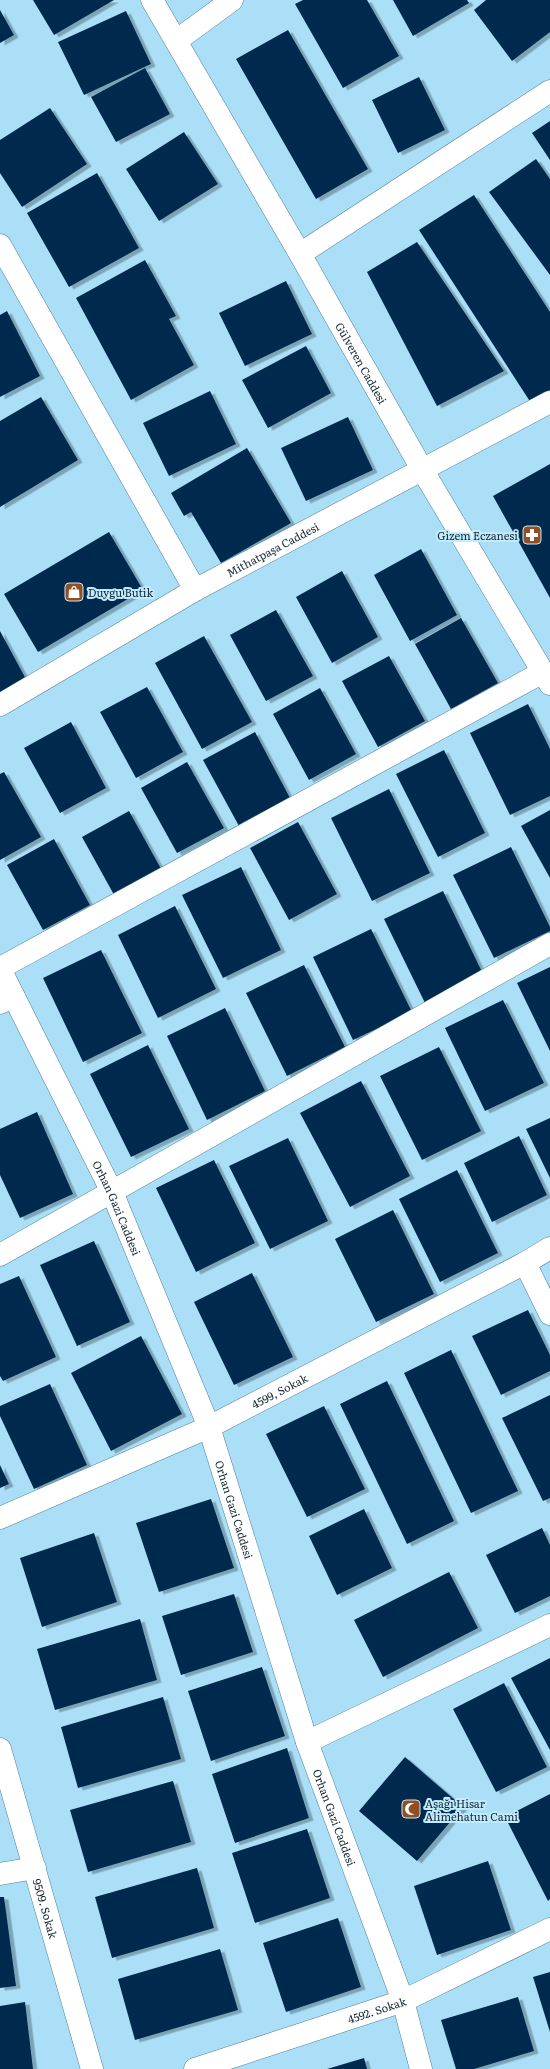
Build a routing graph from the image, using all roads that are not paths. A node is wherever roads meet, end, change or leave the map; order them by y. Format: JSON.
{"nodes":[{"id":1,"x":152,"y":0,"type":"edge"},
{"id":2,"x":232,"y":0,"type":"edge"},
{"id":3,"x":176,"y":41,"type":"junction"},
{"id":4,"x":550,"y":91,"type":"edge"},
{"id":5,"x":0,"y":245,"type":"edge"},
{"id":6,"x":300,"y":254,"type":"junction"},
{"id":7,"x":550,"y":402,"type":"edge"},
{"id":8,"x":423,"y":471,"type":"junction"},
{"id":9,"x":196,"y":590,"type":"junction"},
{"id":10,"x":547,"y":678,"type":"edge"},
{"id":11,"x":0,"y":705,"type":"edge"},
{"id":12,"x":550,"y":944,"type":"edge"},
{"id":13,"x":0,"y":968,"type":"edge"},
{"id":14,"x":7,"y":1000,"type":"edge"},
{"id":15,"x":112,"y":1192,"type":"junction"},
{"id":16,"x":550,"y":1248,"type":"edge"},
{"id":17,"x":0,"y":1255,"type":"edge"},
{"id":18,"x":525,"y":1263,"type":"junction"},
{"id":19,"x":550,"y":1314,"type":"edge"},
{"id":20,"x":209,"y":1427,"type":"junction"},
{"id":21,"x":0,"y":1518,"type":"edge"},
{"id":22,"x":550,"y":1625,"type":"edge"},
{"id":23,"x":307,"y":1742,"type":"junction"},
{"id":24,"x":0,"y":1749,"type":"edge"},
{"id":25,"x":35,"y":1868,"type":"junction"},
{"id":26,"x":0,"y":1874,"type":"edge"},
{"id":27,"x":550,"y":1929,"type":"edge"},
{"id":28,"x":403,"y":2001,"type":"junction"},
{"id":29,"x":92,"y":2069,"type":"edge"},
{"id":30,"x":194,"y":2069,"type":"edge"},
{"id":31,"x":421,"y":2069,"type":"edge"}],
"edges":[{"from":1,"to":3,"type":"street","name":"Gülveren Caddesi"},
{"from":2,"to":3,"type":"street"},
{"from":3,"to":6,"type":"street","name":"Gülveren Caddesi"},
{"from":4,"to":6,"type":"street"},
{"from":5,"to":9,"type":"street"},
{"from":6,"to":8,"type":"street","name":"Gülveren Caddesi"},
{"from":7,"to":8,"type":"street","name":"Mithatpaşa Caddesi"},
{"from":8,"to":9,"type":"street","name":"Mithatpaşa Caddesi"},
{"from":8,"to":10,"type":"street","name":"Gülveren Caddesi"},
{"from":9,"to":11,"type":"street","name":"Mithatpaşa Caddesi"},
{"from":10,"to":13,"type":"street"},
{"from":12,"to":15,"type":"street"},
{"from":13,"to":14,"type":"street","name":"Orhan Gazi Caddesi"},
{"from":14,"to":15,"type":"street","name":"Orhan Gazi Caddesi"},
{"from":15,"to":17,"type":"street"},
{"from":15,"to":20,"type":"street","name":"Orhan Gazi Caddesi"},
{"from":16,"to":18,"type":"street","name":"4599, Sokak"},
{"from":18,"to":19,"type":"street"},
{"from":18,"to":20,"type":"street","name":"4599, Sokak"},
{"from":20,"to":21,"type":"street","name":"4599, Sokak"},
{"from":20,"to":23,"type":"street","name":"Orhan Gazi Caddesi"},
{"from":22,"to":23,"type":"street"},
{"from":23,"to":28,"type":"street","name":"Orhan Gazi Caddesi"},
{"from":24,"to":25,"type":"street","name":"9509. Sokak"},
{"from":25,"to":26,"type":"street"},
{"from":25,"to":29,"type":"street","name":"9509. Sokak"},
{"from":27,"to":28,"type":"street","name":"4592. Sokak"},
{"from":28,"to":30,"type":"street","name":"4592. Sokak"},
{"from":28,"to":31,"type":"street","name":"Orhan Gazi Caddesi"}]}
